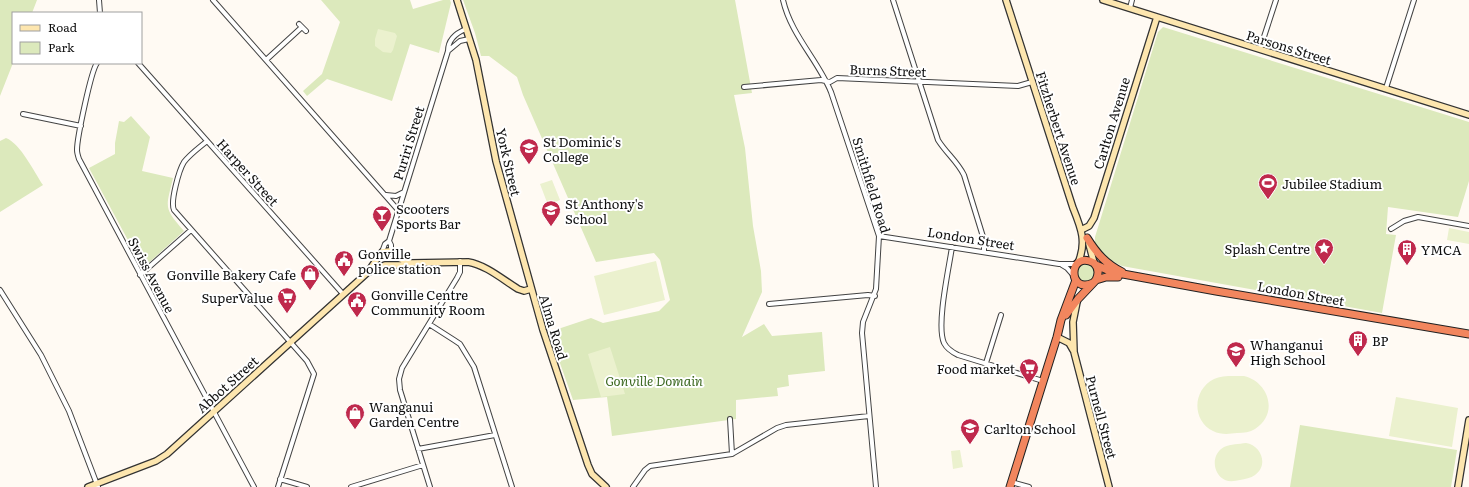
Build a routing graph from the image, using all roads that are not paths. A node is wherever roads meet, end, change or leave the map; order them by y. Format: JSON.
{"nodes":[{"id":1,"x":99,"y":0,"type":"edge"},
{"id":2,"x":213,"y":0,"type":"edge"},
{"id":3,"x":456,"y":0,"type":"edge"},
{"id":4,"x":784,"y":0,"type":"edge"},
{"id":5,"x":893,"y":0,"type":"edge"},
{"id":6,"x":1006,"y":0,"type":"edge"},
{"id":7,"x":1103,"y":0,"type":"edge"},
{"id":8,"x":1132,"y":0,"type":"edge"},
{"id":9,"x":1276,"y":0,"type":"edge"},
{"id":10,"x":1414,"y":0,"type":"edge"},
{"id":11,"x":1130,"y":8,"type":"junction"},
{"id":12,"x":100,"y":12,"type":"edge"},
{"id":13,"x":1156,"y":17,"type":"junction"},
{"id":14,"x":466,"y":29,"type":"junction"},
{"id":15,"x":306,"y":31,"type":"dead end"},
{"id":16,"x":470,"y":39,"type":"junction"},
{"id":17,"x":1260,"y":49,"type":"junction"},
{"id":18,"x":448,"y":51,"type":"junction"},
{"id":19,"x":266,"y":60,"type":"junction"},
{"id":20,"x":97,"y":64,"type":"edge"},
{"id":21,"x":139,"y":64,"type":"edge"},
{"id":22,"x":826,"y":81,"type":"junction"},
{"id":23,"x":919,"y":82,"type":"junction"},
{"id":24,"x":1032,"y":82,"type":"junction"},
{"id":25,"x":744,"y":87,"type":"dead end"},
{"id":26,"x":1386,"y":88,"type":"junction"},
{"id":27,"x":23,"y":114,"type":"dead end"},
{"id":28,"x":1469,"y":115,"type":"edge"},
{"id":29,"x":81,"y":126,"type":"junction"},
{"id":30,"x":207,"y":141,"type":"junction"},
{"id":31,"x":404,"y":192,"type":"junction"},
{"id":32,"x":384,"y":194,"type":"junction"},
{"id":33,"x":398,"y":210,"type":"junction"},
{"id":34,"x":1469,"y":226,"type":"edge"},
{"id":35,"x":1391,"y":229,"type":"dead end"},
{"id":36,"x":190,"y":230,"type":"junction"},
{"id":37,"x":1081,"y":230,"type":"junction"},
{"id":38,"x":879,"y":236,"type":"junction"},
{"id":39,"x":1087,"y":238,"type":"junction"},
{"id":40,"x":388,"y":241,"type":"junction"},
{"id":41,"x":952,"y":247,"type":"junction"},
{"id":42,"x":984,"y":252,"type":"junction"},
{"id":43,"x":382,"y":253,"type":"junction"},
{"id":44,"x":393,"y":254,"type":"junction"},
{"id":45,"x":460,"y":261,"type":"junction"},
{"id":46,"x":411,"y":263,"type":"junction"},
{"id":47,"x":1059,"y":264,"type":"junction"},
{"id":48,"x":1077,"y":264,"type":"junction"},
{"id":49,"x":1095,"y":264,"type":"junction"},
{"id":50,"x":388,"y":265,"type":"junction"},
{"id":51,"x":366,"y":273,"type":"junction"},
{"id":52,"x":140,"y":275,"type":"junction"},
{"id":53,"x":1130,"y":275,"type":"junction"},
{"id":54,"x":1075,"y":278,"type":"junction"},
{"id":55,"x":1094,"y":282,"type":"junction"},
{"id":56,"x":531,"y":289,"type":"junction"},
{"id":57,"x":0,"y":290,"type":"edge"},
{"id":58,"x":343,"y":294,"type":"junction"},
{"id":59,"x":875,"y":296,"type":"junction"},
{"id":60,"x":1078,"y":299,"type":"junction"},
{"id":61,"x":769,"y":304,"type":"dead end"},
{"id":62,"x":1001,"y":315,"type":"dead end"},
{"id":63,"x":429,"y":324,"type":"junction"},
{"id":64,"x":1060,"y":327,"type":"junction"},
{"id":65,"x":1469,"y":334,"type":"edge"},
{"id":66,"x":1057,"y":337,"type":"junction"},
{"id":67,"x":290,"y":342,"type":"junction"},
{"id":68,"x":1074,"y":352,"type":"junction"},
{"id":69,"x":986,"y":363,"type":"junction"},
{"id":70,"x":1043,"y":381,"type":"junction"},
{"id":71,"x":213,"y":412,"type":"junction"},
{"id":72,"x":869,"y":416,"type":"junction"},
{"id":73,"x":730,"y":420,"type":"dead end"},
{"id":74,"x":1469,"y":420,"type":"edge"},
{"id":75,"x":495,"y":435,"type":"junction"},
{"id":76,"x":418,"y":449,"type":"junction"},
{"id":77,"x":732,"y":454,"type":"junction"},
{"id":78,"x":423,"y":465,"type":"junction"},
{"id":79,"x":280,"y":479,"type":"junction"},
{"id":80,"x":1010,"y":484,"type":"edge"},
{"id":81,"x":97,"y":485,"type":"edge"},
{"id":82,"x":88,"y":487,"type":"edge"},
{"id":83,"x":254,"y":487,"type":"edge"},
{"id":84,"x":278,"y":487,"type":"edge"},
{"id":85,"x":307,"y":487,"type":"edge"},
{"id":86,"x":351,"y":487,"type":"edge"},
{"id":87,"x":430,"y":487,"type":"edge"},
{"id":88,"x":512,"y":487,"type":"edge"},
{"id":89,"x":606,"y":487,"type":"edge"},
{"id":90,"x":633,"y":487,"type":"edge"},
{"id":91,"x":876,"y":487,"type":"edge"},
{"id":92,"x":1029,"y":487,"type":"edge"},
{"id":93,"x":1109,"y":487,"type":"edge"},
{"id":94,"x":1458,"y":487,"type":"edge"}],
"edges":[{"from":1,"to":12,"type":"street"},
{"from":2,"to":19,"type":"street"},
{"from":3,"to":14,"type":"street"},
{"from":4,"to":22,"type":"street","name":"Smithfield Road"},
{"from":5,"to":23,"type":"street"},
{"from":6,"to":24,"type":"street","name":"Fitzherbert Avenue"},
{"from":7,"to":11,"type":"street","name":"Parsons Street"},
{"from":8,"to":11,"type":"street"},
{"from":9,"to":17,"type":"street"},
{"from":10,"to":26,"type":"street"},
{"from":11,"to":13,"type":"street","name":"Parsons Street"},
{"from":13,"to":17,"type":"street","name":"Parsons Street"},
{"from":13,"to":37,"type":"street","name":"Carlton Avenue"},
{"from":14,"to":16,"type":"street"},
{"from":14,"to":18,"type":"street","name":"Puriri Street"},
{"from":15,"to":19,"type":"street"},
{"from":16,"to":18,"type":"street"},
{"from":16,"to":56,"type":"street","name":"York Street"},
{"from":17,"to":26,"type":"street","name":"Parsons Street"},
{"from":18,"to":31,"type":"street","name":"Puriri Street"},
{"from":19,"to":32,"type":"street"},
{"from":20,"to":29,"type":"street","name":"Swiss Avenue"},
{"from":21,"to":30,"type":"street","name":"Harper Street"},
{"from":22,"to":23,"type":"street","name":"Burns Street"},
{"from":22,"to":25,"type":"street","name":"Burns Street"},
{"from":22,"to":38,"type":"street","name":"Smithfield Road"},
{"from":23,"to":24,"type":"street","name":"Burns Street"},
{"from":23,"to":42,"type":"street"},
{"from":24,"to":37,"type":"street","name":"Fitzherbert Avenue"},
{"from":26,"to":28,"type":"street","name":"Parsons Street"},
{"from":27,"to":29,"type":"street"},
{"from":29,"to":52,"type":"street","name":"Swiss Avenue"},
{"from":30,"to":36,"type":"street"},
{"from":30,"to":58,"type":"street","name":"Harper Street"},
{"from":31,"to":32,"type":"street"},
{"from":31,"to":33,"type":"street","name":"Puriri Street"},
{"from":32,"to":33,"type":"street"},
{"from":33,"to":40,"type":"street","name":"Puriri Street"},
{"from":34,"to":35,"type":"street"},
{"from":36,"to":52,"type":"street"},
{"from":36,"to":67,"type":"street"},
{"from":37,"to":39,"type":"street"},
{"from":37,"to":48,"type":"street","name":"Fitzherbert Avenue"},
{"from":38,"to":41,"type":"street","name":"London Street"},
{"from":38,"to":59,"type":"street","name":"Smithfield Road"},
{"from":39,"to":49,"type":"street"},
{"from":39,"to":53,"type":"highway"},
{"from":40,"to":43,"type":"street","name":"Puriri Street"},
{"from":40,"to":44,"type":"street"},
{"from":41,"to":42,"type":"street","name":"London Street"},
{"from":41,"to":69,"type":"street"},
{"from":42,"to":47,"type":"street","name":"London Street"},
{"from":43,"to":44,"type":"street"},
{"from":43,"to":50,"type":"street"},
{"from":43,"to":51,"type":"street","name":"Abbot Street"},
{"from":44,"to":46,"type":"street","name":"Alma Road"},
{"from":44,"to":50,"type":"street"},
{"from":45,"to":46,"type":"street","name":"Alma Road"},
{"from":45,"to":56,"type":"street","name":"Alma Road"},
{"from":45,"to":63,"type":"street"},
{"from":46,"to":50,"type":"street","name":"Alma Road"},
{"from":47,"to":48,"type":"street","name":"London Street"},
{"from":47,"to":54,"type":"street"},
{"from":48,"to":49,"type":"highway"},
{"from":48,"to":54,"type":"highway"},
{"from":49,"to":53,"type":"highway","name":"London Street"},
{"from":49,"to":55,"type":"highway"},
{"from":50,"to":51,"type":"street","name":"Abbot Street"},
{"from":51,"to":58,"type":"street","name":"Abbot Street"},
{"from":52,"to":71,"type":"street","name":"Swiss Avenue"},
{"from":53,"to":55,"type":"highway","name":"London Street"},
{"from":53,"to":65,"type":"highway","name":"London Street"},
{"from":54,"to":55,"type":"highway"},
{"from":54,"to":64,"type":"highway"},
{"from":55,"to":60,"type":"highway"},
{"from":56,"to":89,"type":"street","name":"Alma Road"},
{"from":57,"to":81,"type":"street"},
{"from":58,"to":67,"type":"street","name":"Abbot Street"},
{"from":59,"to":61,"type":"street"},
{"from":59,"to":72,"type":"street","name":"Smithfield Road"},
{"from":60,"to":64,"type":"highway"},
{"from":60,"to":68,"type":"street","name":"Purnell Street"},
{"from":62,"to":69,"type":"street"},
{"from":63,"to":75,"type":"street"},
{"from":63,"to":76,"type":"street"},
{"from":64,"to":66,"type":"highway"},
{"from":66,"to":68,"type":"street"},
{"from":66,"to":70,"type":"highway"},
{"from":67,"to":71,"type":"street","name":"Abbot Street"},
{"from":67,"to":79,"type":"street"},
{"from":68,"to":93,"type":"street","name":"Purnell Street"},
{"from":69,"to":70,"type":"street"},
{"from":70,"to":80,"type":"highway"},
{"from":71,"to":81,"type":"street","name":"Abbot Street"},
{"from":71,"to":83,"type":"street","name":"Swiss Avenue"},
{"from":72,"to":77,"type":"street"},
{"from":72,"to":91,"type":"street","name":"Smithfield Road"},
{"from":73,"to":77,"type":"street"},
{"from":74,"to":94,"type":"street"},
{"from":75,"to":76,"type":"street"},
{"from":75,"to":88,"type":"street"},
{"from":76,"to":78,"type":"street"},
{"from":77,"to":90,"type":"street"},
{"from":78,"to":86,"type":"street"},
{"from":78,"to":87,"type":"street"},
{"from":79,"to":84,"type":"street"},
{"from":79,"to":85,"type":"street"},
{"from":80,"to":92,"type":"street"},
{"from":81,"to":82,"type":"street","name":"Abbot Street"}]}
